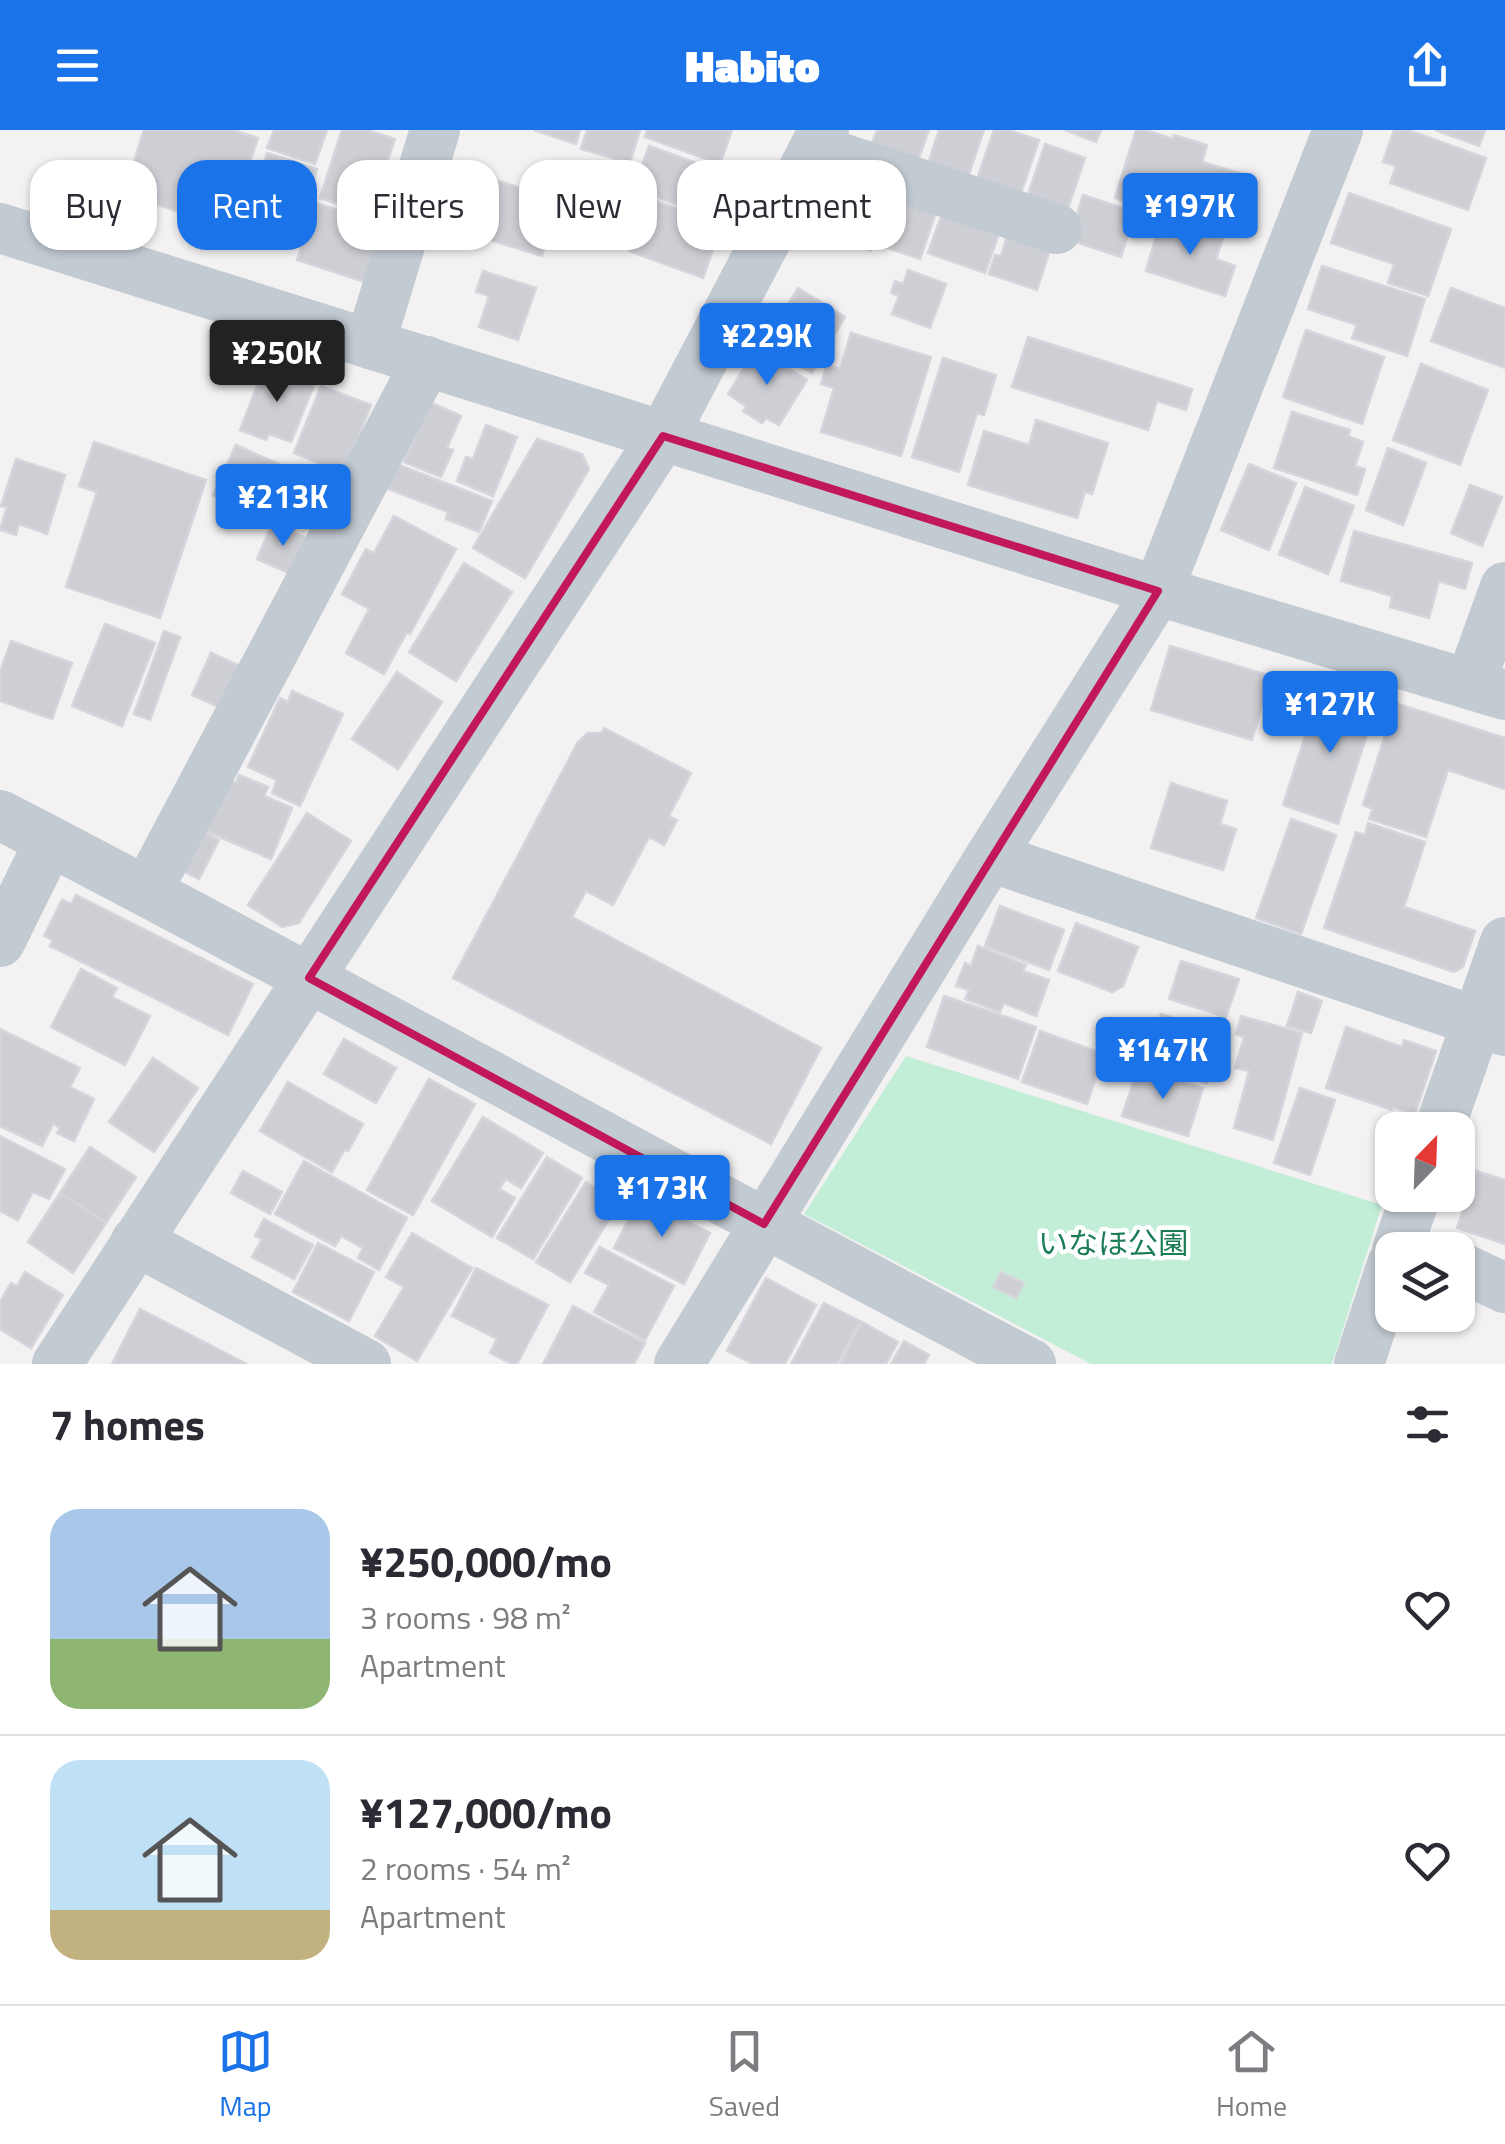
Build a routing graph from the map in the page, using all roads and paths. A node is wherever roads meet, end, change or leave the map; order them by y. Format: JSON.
{"nodes":[{"id":1,"x":435,"y":130,"type":"edge"},
{"id":2,"x":1338,"y":130,"type":"edge"},
{"id":3,"x":820,"y":140,"type":"edge"},
{"id":4,"x":0,"y":228,"type":"edge"},
{"id":5,"x":1057,"y":229,"type":"dead end"},
{"id":6,"x":370,"y":344,"type":"junction"},
{"id":7,"x":428,"y":361,"type":"junction"},
{"id":8,"x":662,"y":436,"type":"junction"},
{"id":9,"x":1505,"y":587,"type":"edge"},
{"id":10,"x":1158,"y":590,"type":"junction"},
{"id":11,"x":1487,"y":690,"type":"edge"},
{"id":12,"x":0,"y":815,"type":"edge"},
{"id":13,"x":50,"y":841,"type":"junction"},
{"id":14,"x":990,"y":857,"type":"junction"},
{"id":15,"x":147,"y":891,"type":"junction"},
{"id":16,"x":0,"y":942,"type":"edge"},
{"id":17,"x":1505,"y":942,"type":"edge"},
{"id":18,"x":308,"y":978,"type":"junction"},
{"id":19,"x":1491,"y":1027,"type":"edge"},
{"id":20,"x":1448,"y":1112,"type":"edge"},
{"id":21,"x":764,"y":1224,"type":"junction"},
{"id":22,"x":136,"y":1240,"type":"junction"},
{"id":23,"x":1475,"y":1274,"type":"edge"},
{"id":24,"x":1505,"y":1288,"type":"edge"},
{"id":25,"x":1375,"y":1322,"type":"edge"},
{"id":26,"x":57,"y":1364,"type":"edge"},
{"id":27,"x":366,"y":1364,"type":"edge"},
{"id":28,"x":679,"y":1364,"type":"edge"},
{"id":29,"x":1031,"y":1364,"type":"edge"},
{"id":30,"x":1359,"y":1364,"type":"edge"}],
"edges":[{"from":1,"to":6,"type":"street"},
{"from":2,"to":10,"type":"street"},
{"from":3,"to":5,"type":"street"},
{"from":3,"to":8,"type":"street"},
{"from":4,"to":6,"type":"street"},
{"from":6,"to":7,"type":"street"},
{"from":7,"to":8,"type":"street"},
{"from":7,"to":15,"type":"street"},
{"from":8,"to":10,"type":"street"},
{"from":8,"to":18,"type":"street"},
{"from":9,"to":11,"type":"street"},
{"from":10,"to":11,"type":"street"},
{"from":10,"to":14,"type":"street"},
{"from":12,"to":13,"type":"street"},
{"from":13,"to":15,"type":"street"},
{"from":13,"to":16,"type":"street"},
{"from":14,"to":19,"type":"street"},
{"from":14,"to":21,"type":"street"},
{"from":15,"to":18,"type":"street"},
{"from":17,"to":19,"type":"street"},
{"from":18,"to":21,"type":"street"},
{"from":18,"to":22,"type":"street"},
{"from":19,"to":20,"type":"street"},
{"from":21,"to":28,"type":"street"},
{"from":21,"to":29,"type":"street"},
{"from":22,"to":26,"type":"street"},
{"from":22,"to":27,"type":"street"},
{"from":23,"to":24,"type":"street"},
{"from":25,"to":30,"type":"street"}]}
